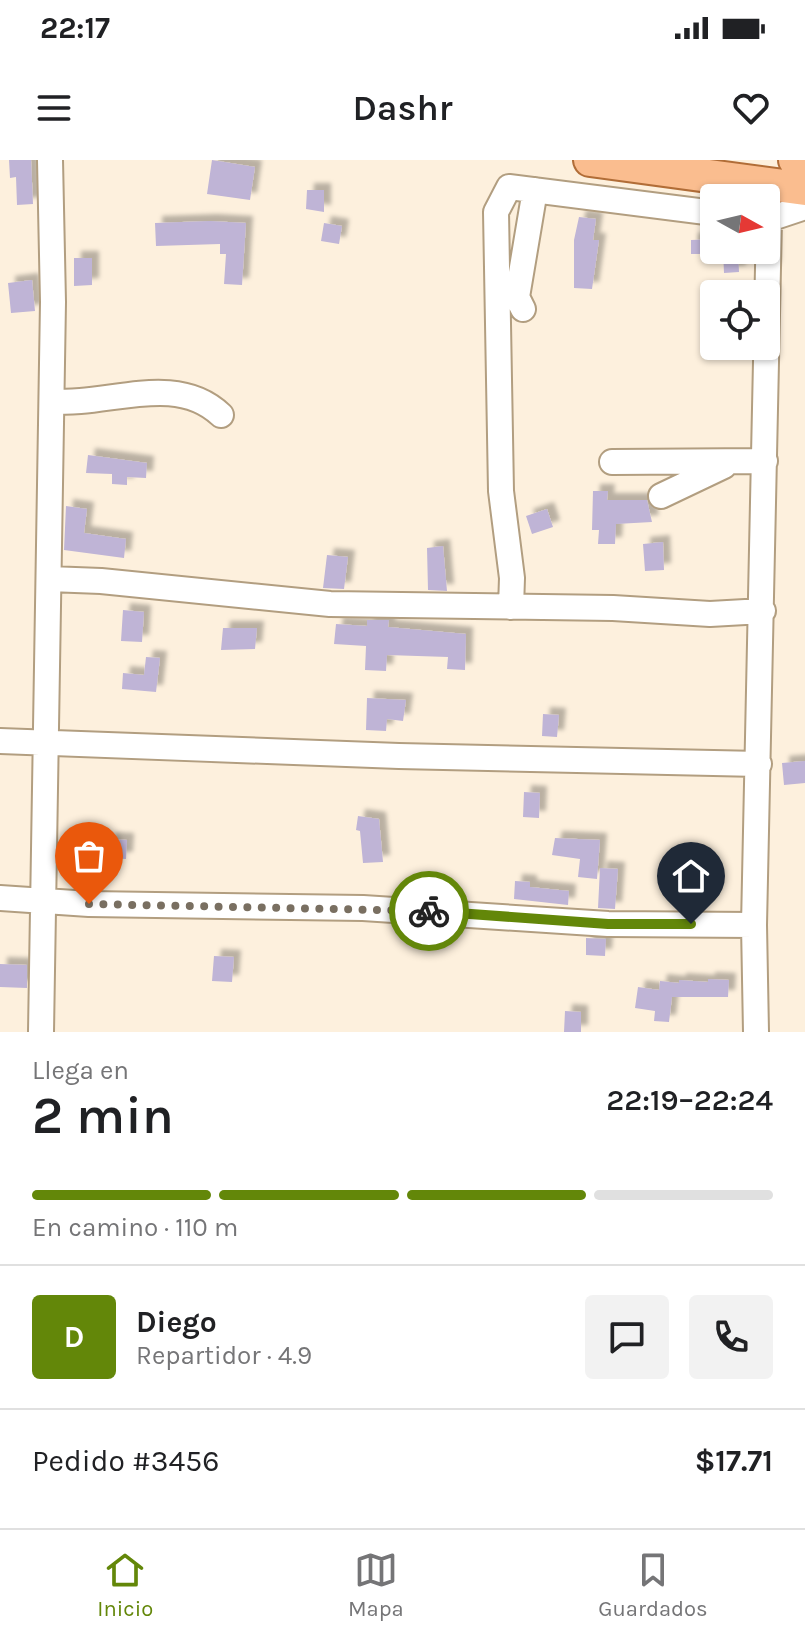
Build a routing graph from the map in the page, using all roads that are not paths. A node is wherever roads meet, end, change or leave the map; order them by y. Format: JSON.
{"nodes":[{"id":1,"x":50,"y":160,"type":"edge"},
{"id":2,"x":590,"y":160,"type":"edge"},
{"id":3,"x":795,"y":160,"type":"edge"},
{"id":4,"x":805,"y":161,"type":"edge"},
{"id":5,"x":659,"y":169,"type":"junction"},
{"id":6,"x":805,"y":189,"type":"edge"},
{"id":7,"x":535,"y":190,"type":"junction"},
{"id":8,"x":805,"y":207,"type":"edge"},
{"id":9,"x":677,"y":208,"type":"junction"},
{"id":10,"x":700,"y":211,"type":"edge"},
{"id":11,"x":780,"y":216,"type":"edge"},
{"id":12,"x":767,"y":264,"type":"edge"},
{"id":13,"x":523,"y":309,"type":"dead end"},
{"id":14,"x":52,"y":401,"type":"junction"},
{"id":15,"x":221,"y":415,"type":"dead end"},
{"id":16,"x":765,"y":461,"type":"junction"},
{"id":17,"x":612,"y":462,"type":"dead end"},
{"id":18,"x":729,"y":463,"type":"junction"},
{"id":19,"x":661,"y":496,"type":"dead end"},
{"id":20,"x":49,"y":579,"type":"junction"},
{"id":21,"x":511,"y":607,"type":"junction"},
{"id":22,"x":763,"y":611,"type":"junction"},
{"id":23,"x":0,"y":741,"type":"edge"},
{"id":24,"x":47,"y":744,"type":"junction"},
{"id":25,"x":759,"y":764,"type":"junction"},
{"id":26,"x":0,"y":898,"type":"edge"},
{"id":27,"x":46,"y":900,"type":"junction"},
{"id":28,"x":754,"y":925,"type":"junction"},
{"id":29,"x":41,"y":1032,"type":"edge"},
{"id":30,"x":756,"y":1032,"type":"edge"}],
"edges":[{"from":1,"to":14,"type":"street"},
{"from":2,"to":5,"type":"main road"},
{"from":3,"to":4,"type":"main road"},
{"from":5,"to":6,"type":"main road"},
{"from":5,"to":9,"type":"street"},
{"from":7,"to":9,"type":"street"},
{"from":7,"to":13,"type":"street"},
{"from":7,"to":21,"type":"street"},
{"from":8,"to":11,"type":"street"},
{"from":9,"to":10,"type":"street"},
{"from":12,"to":16,"type":"street"},
{"from":14,"to":15,"type":"street"},
{"from":14,"to":20,"type":"street"},
{"from":16,"to":18,"type":"street"},
{"from":16,"to":22,"type":"street"},
{"from":17,"to":18,"type":"street"},
{"from":18,"to":19,"type":"street"},
{"from":20,"to":21,"type":"street"},
{"from":20,"to":24,"type":"street"},
{"from":21,"to":22,"type":"street"},
{"from":22,"to":25,"type":"street"},
{"from":23,"to":24,"type":"street"},
{"from":24,"to":25,"type":"street"},
{"from":24,"to":27,"type":"street"},
{"from":25,"to":28,"type":"street"},
{"from":26,"to":27,"type":"street"},
{"from":27,"to":28,"type":"street"},
{"from":27,"to":29,"type":"street"},
{"from":28,"to":30,"type":"street"}]}
